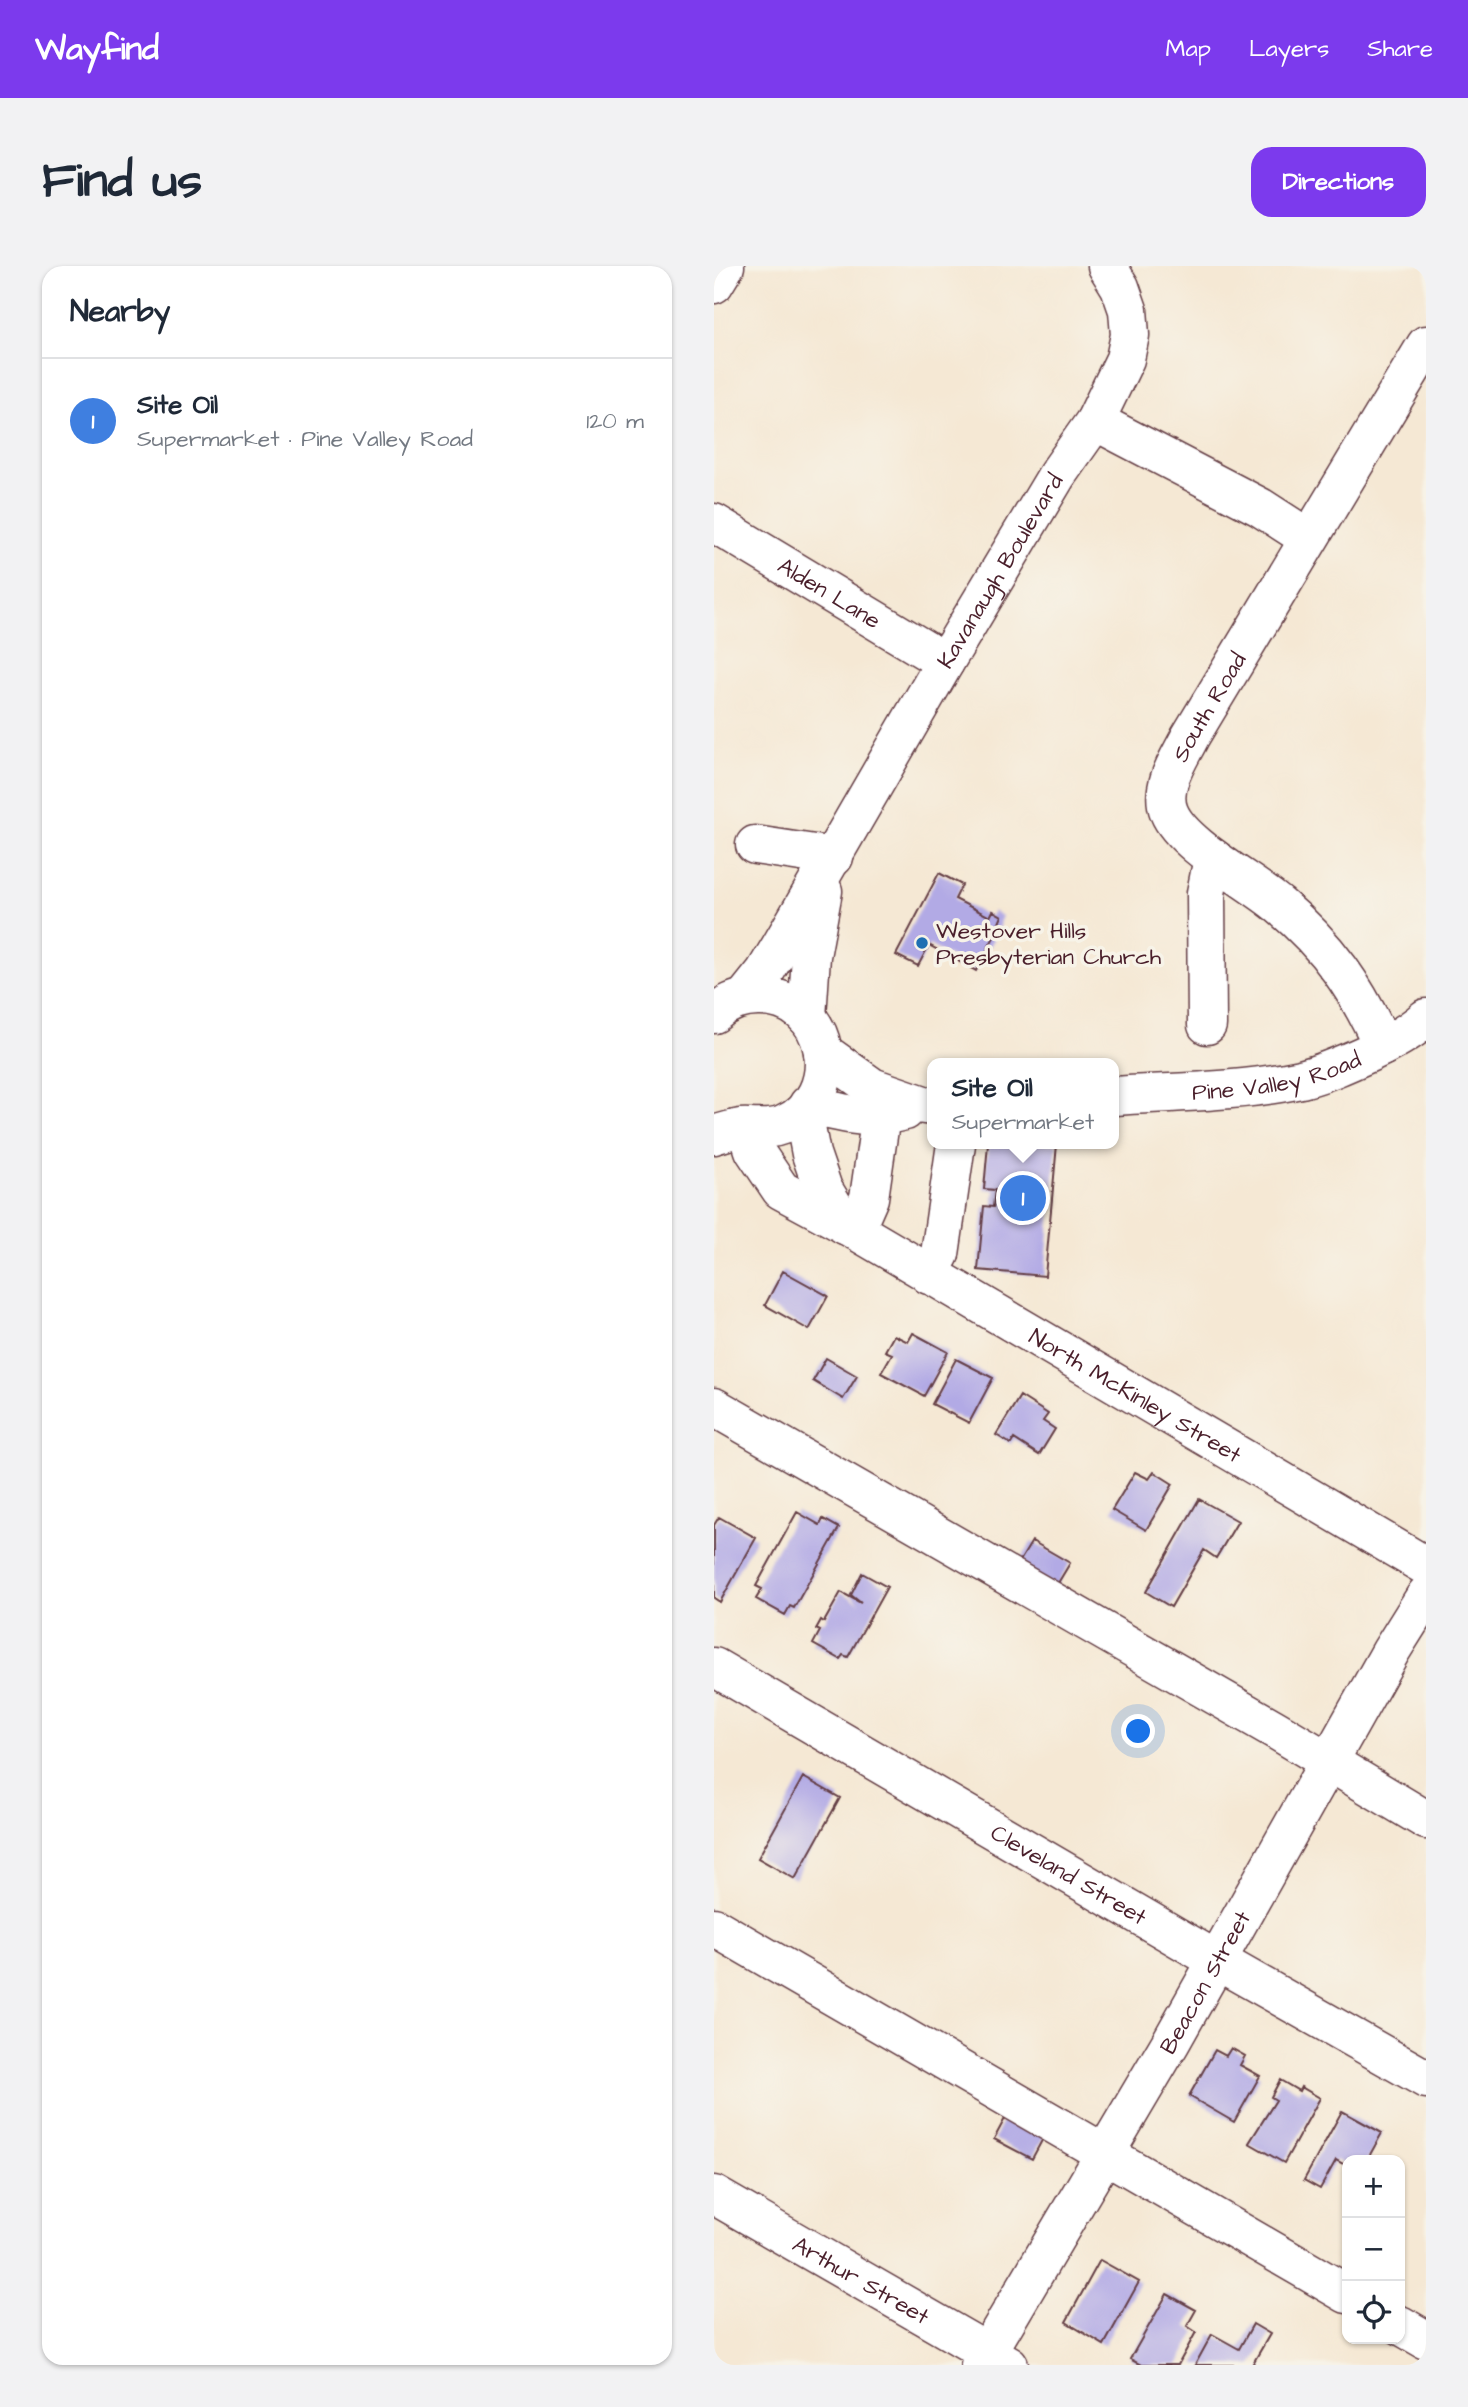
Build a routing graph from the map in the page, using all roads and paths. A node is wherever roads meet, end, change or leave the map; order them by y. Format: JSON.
{"nodes":[{"id":1,"x":725,"y":266,"type":"edge"},
{"id":2,"x":1107,"y":266,"type":"edge"},
{"id":3,"x":714,"y":284,"type":"edge"},
{"id":4,"x":1426,"y":345,"type":"edge"},
{"id":5,"x":1095,"y":421,"type":"junction"},
{"id":6,"x":714,"y":523,"type":"edge"},
{"id":7,"x":1308,"y":538,"type":"junction"},
{"id":8,"x":945,"y":662,"type":"junction"},
{"id":9,"x":755,"y":845,"type":"dead end"},
{"id":10,"x":1213,"y":858,"type":"junction"},
{"id":11,"x":831,"y":863,"type":"junction"},
{"id":12,"x":724,"y":1005,"type":"edge"},
{"id":13,"x":807,"y":1017,"type":"junction"},
{"id":14,"x":1426,"y":1018,"type":"edge"},
{"id":15,"x":1206,"y":1025,"type":"dead end"},
{"id":16,"x":1383,"y":1046,"type":"junction"},
{"id":17,"x":823,"y":1052,"type":"junction"},
{"id":18,"x":1119,"y":1096,"type":"edge"},
{"id":19,"x":927,"y":1106,"type":"edge"},
{"id":20,"x":927,"y":1107,"type":"edge"},
{"id":21,"x":806,"y":1109,"type":"junction"},
{"id":22,"x":729,"y":1126,"type":"edge"},
{"id":23,"x":878,"y":1132,"type":"junction"},
{"id":24,"x":955,"y":1149,"type":"edge"},
{"id":25,"x":850,"y":1227,"type":"junction"},
{"id":26,"x":929,"y":1275,"type":"junction"},
{"id":27,"x":714,"y":1407,"type":"edge"},
{"id":28,"x":1426,"y":1566,"type":"edge"},
{"id":29,"x":1426,"y":1595,"type":"edge"},
{"id":30,"x":714,"y":1667,"type":"edge"},
{"id":31,"x":1329,"y":1762,"type":"junction"},
{"id":32,"x":1426,"y":1820,"type":"edge"},
{"id":33,"x":714,"y":1927,"type":"edge"},
{"id":34,"x":1216,"y":1960,"type":"junction"},
{"id":35,"x":1426,"y":2079,"type":"edge"},
{"id":36,"x":1104,"y":2154,"type":"junction"},
{"id":37,"x":714,"y":2195,"type":"edge"},
{"id":38,"x":1342,"y":2291,"type":"edge"},
{"id":39,"x":1405,"y":2328,"type":"edge"},
{"id":40,"x":1426,"y":2340,"type":"edge"},
{"id":41,"x":992,"y":2361,"type":"edge"}],
"edges":[{"from":1,"to":3,"type":"street"},
{"from":2,"to":5,"type":"street","name":"Kavanaugh Boulevard"},
{"from":4,"to":7,"type":"street","name":"South Road"},
{"from":5,"to":7,"type":"street"},
{"from":5,"to":8,"type":"street","name":"Kavanaugh Boulevard"},
{"from":6,"to":8,"type":"street","name":"Alden Lane"},
{"from":7,"to":10,"type":"street","name":"South Road"},
{"from":8,"to":11,"type":"street","name":"Kavanaugh Boulevard"},
{"from":9,"to":11,"type":"street"},
{"from":10,"to":15,"type":"street"},
{"from":10,"to":16,"type":"street","name":"South Road"},
{"from":11,"to":12,"type":"street","name":"Kavanaugh Boulevard"},
{"from":11,"to":13,"type":"street"},
{"from":12,"to":13,"type":"street"},
{"from":13,"to":17,"type":"street"},
{"from":14,"to":16,"type":"street","name":"Pine Valley Road"},
{"from":16,"to":18,"type":"street","name":"Pine Valley Road"},
{"from":17,"to":19,"type":"street"},
{"from":17,"to":21,"type":"street"},
{"from":20,"to":23,"type":"street"},
{"from":21,"to":22,"type":"street"},
{"from":21,"to":23,"type":"street"},
{"from":21,"to":25,"type":"street"},
{"from":22,"to":25,"type":"street","name":"North McKinley Street"},
{"from":23,"to":25,"type":"street"},
{"from":24,"to":26,"type":"street"},
{"from":25,"to":26,"type":"street","name":"North McKinley Street"},
{"from":26,"to":28,"type":"street","name":"North McKinley Street"},
{"from":27,"to":31,"type":"street"},
{"from":29,"to":31,"type":"street","name":"Beacon Street"},
{"from":30,"to":34,"type":"street","name":"Cleveland Street"},
{"from":31,"to":32,"type":"street"},
{"from":31,"to":34,"type":"street","name":"Beacon Street"},
{"from":33,"to":36,"type":"street"},
{"from":34,"to":35,"type":"street","name":"Cleveland Street"},
{"from":34,"to":36,"type":"street","name":"Beacon Street"},
{"from":36,"to":38,"type":"street"},
{"from":36,"to":41,"type":"street","name":"Beacon Street"},
{"from":37,"to":41,"type":"street","name":"Arthur Street"},
{"from":39,"to":40,"type":"street"}]}
